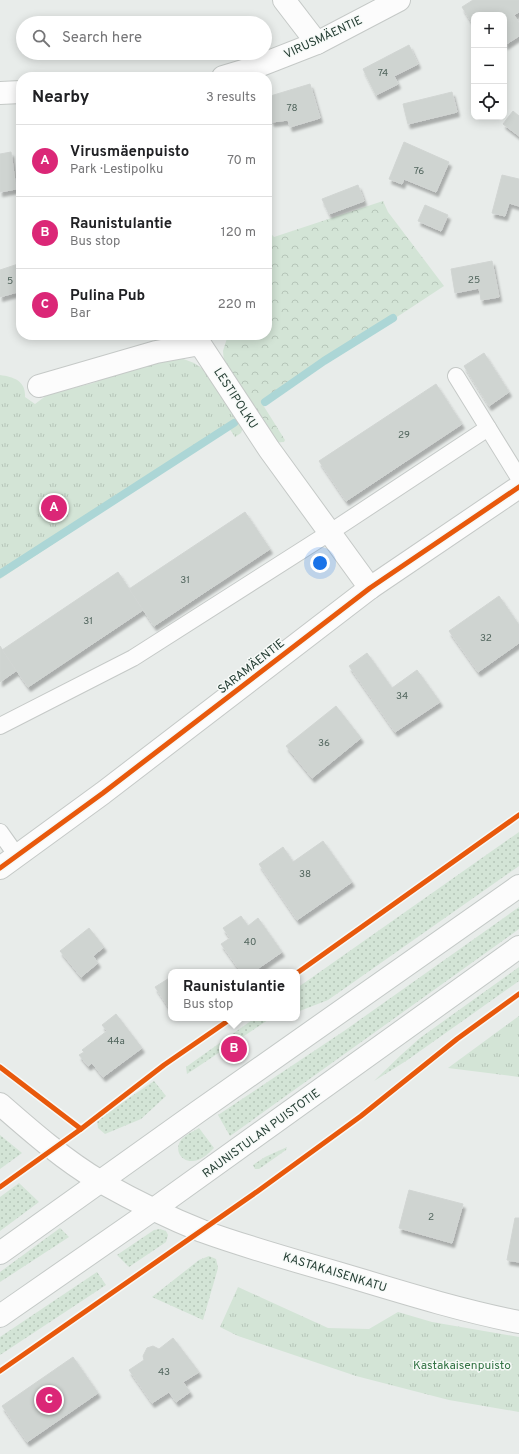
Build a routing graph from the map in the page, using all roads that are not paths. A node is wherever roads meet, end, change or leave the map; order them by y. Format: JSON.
{"nodes":[{"id":1,"x":284,"y":0,"type":"edge"},
{"id":2,"x":399,"y":0,"type":"edge"},
{"id":3,"x":317,"y":43,"type":"junction"},
{"id":4,"x":239,"y":72,"type":"edge"},
{"id":5,"x":16,"y":92,"type":"edge"},
{"id":6,"x":0,"y":93,"type":"edge"},
{"id":7,"x":205,"y":340,"type":"edge"},
{"id":8,"x":456,"y":376,"type":"dead end"},
{"id":9,"x":39,"y":386,"type":"dead end"},
{"id":10,"x":488,"y":428,"type":"junction"},
{"id":11,"x":519,"y":478,"type":"edge"},
{"id":12,"x":519,"y":486,"type":"edge"},
{"id":13,"x":329,"y":533,"type":"junction"},
{"id":14,"x":370,"y":588,"type":"junction"},
{"id":15,"x":0,"y":726,"type":"edge"},
{"id":16,"x":0,"y":832,"type":"edge"},
{"id":17,"x":9,"y":862,"type":"edge"},
{"id":18,"x":519,"y":886,"type":"edge"},
{"id":19,"x":519,"y":947,"type":"edge"},
{"id":20,"x":0,"y":1104,"type":"edge"},
{"id":21,"x":100,"y":1181,"type":"junction"},
{"id":22,"x":154,"y":1210,"type":"junction"},
{"id":23,"x":0,"y":1253,"type":"edge"},
{"id":24,"x":0,"y":1316,"type":"edge"},
{"id":25,"x":519,"y":1322,"type":"edge"}],
"edges":[{"from":1,"to":3,"type":"street"},
{"from":2,"to":3,"type":"street","name":"VIRUSMÄENTIE"},
{"from":3,"to":4,"type":"street","name":"VIRUSMÄENTIE"},
{"from":5,"to":6,"type":"street"},
{"from":7,"to":9,"type":"street","name":"LESTIPOLKU"},
{"from":7,"to":13,"type":"street","name":"LESTIPOLKU"},
{"from":8,"to":10,"type":"lane"},
{"from":10,"to":11,"type":"lane"},
{"from":10,"to":13,"type":"lane"},
{"from":12,"to":14,"type":"street","name":"SARAMÄENTIE"},
{"from":13,"to":14,"type":"street","name":"LESTIPOLKU"},
{"from":13,"to":15,"type":"lane"},
{"from":14,"to":17,"type":"street","name":"SARAMÄENTIE"},
{"from":16,"to":17,"type":"lane"},
{"from":18,"to":21,"type":"street"},
{"from":19,"to":22,"type":"street","name":"RAUNISTULAN PUISTOTIE"},
{"from":20,"to":21,"type":"street","name":"KASTAKAISENKATU"},
{"from":21,"to":22,"type":"street","name":"KASTAKAISENKATU"},
{"from":21,"to":23,"type":"street"},
{"from":22,"to":24,"type":"street","name":"RAUNISTULAN PUISTOTIE"},
{"from":22,"to":25,"type":"street","name":"KASTAKAISENKATU"}]}
